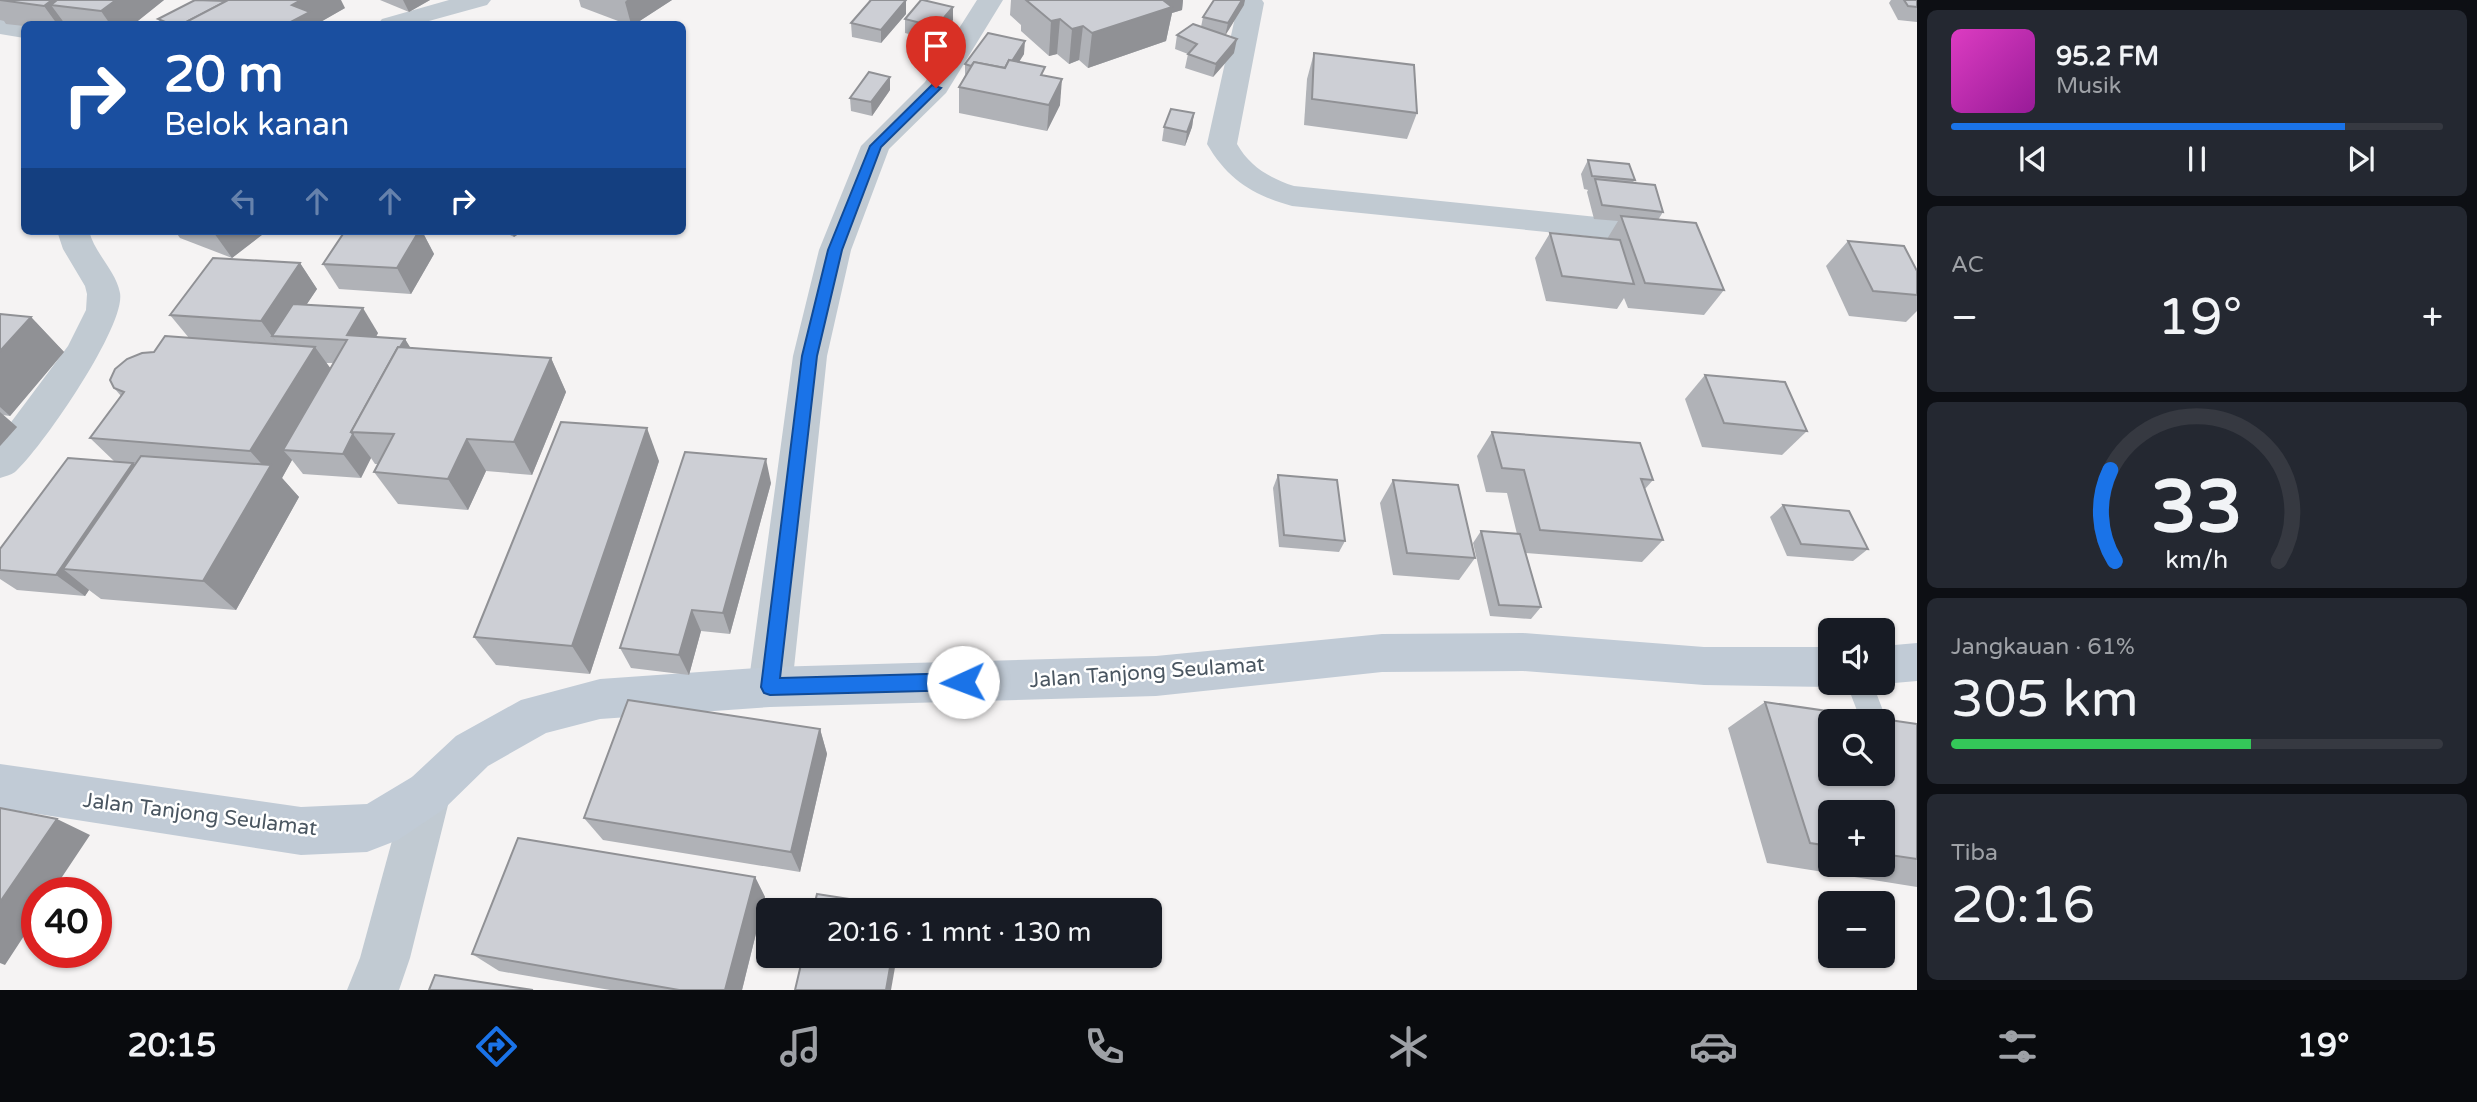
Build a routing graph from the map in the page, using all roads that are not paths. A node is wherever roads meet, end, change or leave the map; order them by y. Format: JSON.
{"nodes":[{"id":1,"x":478,"y":0,"type":"edge"},
{"id":2,"x":990,"y":0,"type":"edge"},
{"id":3,"x":1248,"y":0,"type":"edge"},
{"id":4,"x":402,"y":21,"type":"edge"},
{"id":5,"x":0,"y":26,"type":"edge"},
{"id":6,"x":21,"y":30,"type":"edge"},
{"id":7,"x":74,"y":235,"type":"edge"},
{"id":8,"x":1667,"y":235,"type":"edge"},
{"id":9,"x":0,"y":463,"type":"edge"},
{"id":10,"x":1917,"y":663,"type":"edge"},
{"id":11,"x":1895,"y":664,"type":"edge"},
{"id":12,"x":1818,"y":667,"type":"edge"},
{"id":13,"x":770,"y":687,"type":"junction"},
{"id":14,"x":0,"y":786,"type":"edge"},
{"id":15,"x":428,"y":793,"type":"junction"},
{"id":16,"x":373,"y":990,"type":"edge"}],
"edges":[{"from":1,"to":4,"type":"street"},
{"from":2,"to":13,"type":"street"},
{"from":3,"to":8,"type":"street"},
{"from":5,"to":6,"type":"street"},
{"from":7,"to":9,"type":"street"},
{"from":10,"to":11,"type":"street"},
{"from":12,"to":13,"type":"street","name":"Jalan Tanjong Seulamat"},
{"from":13,"to":15,"type":"street","name":"Jalan Tanjong Seulamat"},
{"from":14,"to":15,"type":"street","name":"Jalan Tanjong Seulamat"},
{"from":15,"to":16,"type":"street"}]}
